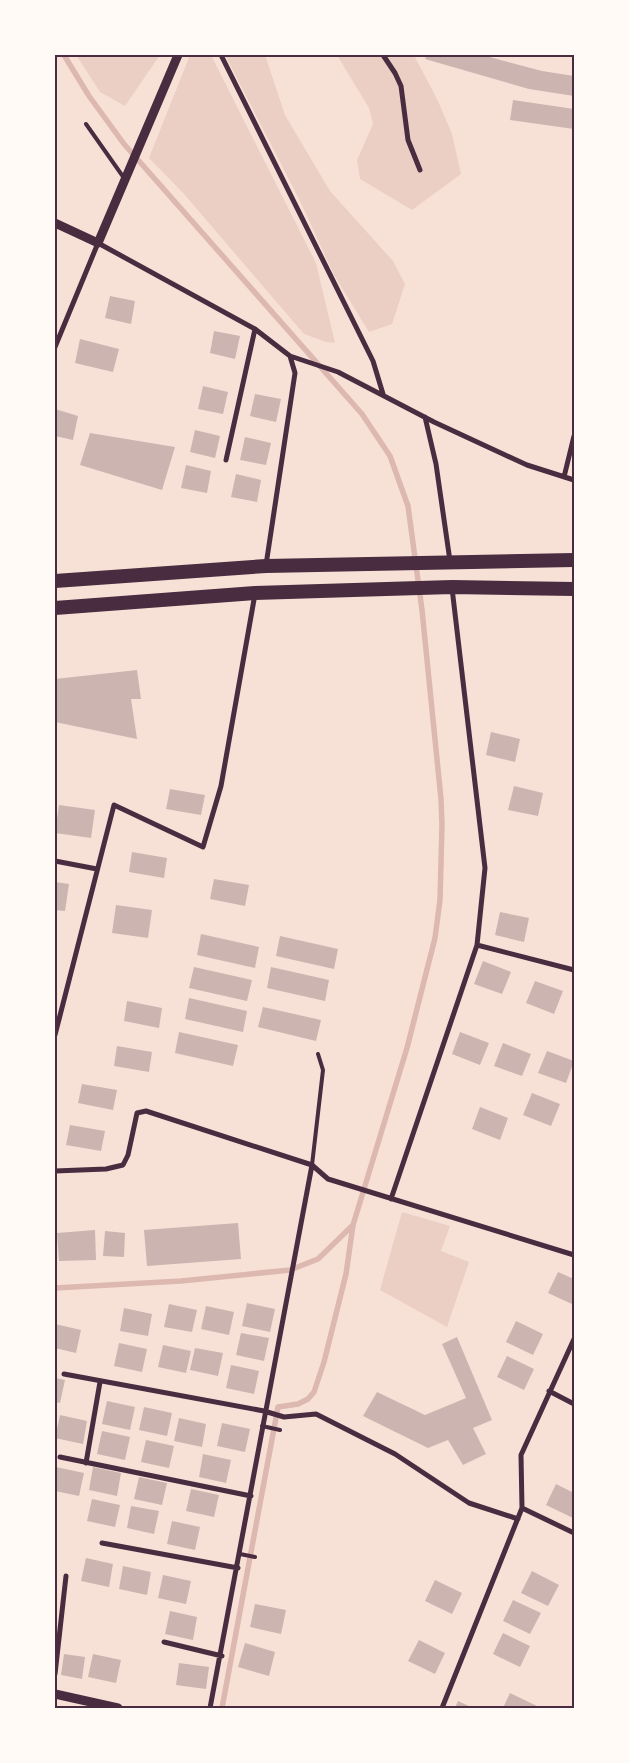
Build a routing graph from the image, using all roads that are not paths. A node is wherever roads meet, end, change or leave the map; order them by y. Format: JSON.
{"nodes":[{"id":1,"x":178,"y":55,"type":"edge"},
{"id":2,"x":221,"y":55,"type":"edge"},
{"id":3,"x":383,"y":55,"type":"edge"},
{"id":4,"x":86,"y":124,"type":"dead end"},
{"id":5,"x":420,"y":170,"type":"dead end"},
{"id":6,"x":126,"y":180,"type":"junction"},
{"id":7,"x":55,"y":223,"type":"edge"},
{"id":8,"x":98,"y":243,"type":"junction"},
{"id":9,"x":255,"y":329,"type":"junction"},
{"id":10,"x":55,"y":346,"type":"edge"},
{"id":11,"x":290,"y":356,"type":"junction"},
{"id":12,"x":383,"y":394,"type":"junction"},
{"id":13,"x":425,"y":417,"type":"junction"},
{"id":14,"x":574,"y":436,"type":"edge"},
{"id":15,"x":226,"y":460,"type":"dead end"},
{"id":16,"x":564,"y":477,"type":"junction"},
{"id":17,"x":574,"y":480,"type":"edge"},
{"id":18,"x":574,"y":560,"type":"edge"},
{"id":19,"x":450,"y":562,"type":"junction"},
{"id":20,"x":266,"y":566,"type":"junction"},
{"id":21,"x":55,"y":581,"type":"edge"},
{"id":22,"x":452,"y":587,"type":"junction"},
{"id":23,"x":574,"y":589,"type":"edge"},
{"id":24,"x":255,"y":593,"type":"junction"},
{"id":25,"x":55,"y":608,"type":"edge"},
{"id":26,"x":55,"y":861,"type":"edge"},
{"id":27,"x":97,"y":869,"type":"junction"},
{"id":28,"x":477,"y":945,"type":"junction"},
{"id":29,"x":574,"y":970,"type":"edge"},
{"id":30,"x":55,"y":1035,"type":"edge"},
{"id":31,"x":318,"y":1054,"type":"dead end"},
{"id":32,"x":312,"y":1165,"type":"junction"},
{"id":33,"x":55,"y":1171,"type":"edge"},
{"id":34,"x":391,"y":1199,"type":"junction"},
{"id":35,"x":574,"y":1255,"type":"edge"},
{"id":36,"x":574,"y":1339,"type":"edge"},
{"id":37,"x":64,"y":1374,"type":"dead end"},
{"id":38,"x":100,"y":1382,"type":"junction"},
{"id":39,"x":548,"y":1391,"type":"junction"},
{"id":40,"x":574,"y":1404,"type":"edge"},
{"id":41,"x":264,"y":1411,"type":"junction"},
{"id":42,"x":262,"y":1426,"type":"junction"},
{"id":43,"x":280,"y":1430,"type":"dead end"},
{"id":44,"x":60,"y":1457,"type":"dead end"},
{"id":45,"x":86,"y":1463,"type":"junction"},
{"id":46,"x":251,"y":1496,"type":"junction"},
{"id":47,"x":522,"y":1508,"type":"junction"},
{"id":48,"x":518,"y":1519,"type":"junction"},
{"id":49,"x":574,"y":1533,"type":"edge"},
{"id":50,"x":102,"y":1542,"type":"dead end"},
{"id":51,"x":240,"y":1554,"type":"junction"},
{"id":52,"x":256,"y":1556,"type":"dead end"},
{"id":53,"x":238,"y":1568,"type":"junction"},
{"id":54,"x":66,"y":1576,"type":"dead end"},
{"id":55,"x":164,"y":1642,"type":"dead end"},
{"id":56,"x":222,"y":1656,"type":"junction"},
{"id":57,"x":55,"y":1674,"type":"edge"},
{"id":58,"x":55,"y":1694,"type":"edge"},
{"id":59,"x":118,"y":1708,"type":"edge"},
{"id":60,"x":210,"y":1708,"type":"edge"},
{"id":61,"x":442,"y":1708,"type":"edge"}],
"edges":[{"from":1,"to":6,"type":"street"},
{"from":2,"to":12,"type":"street"},
{"from":3,"to":5,"type":"street"},
{"from":4,"to":6,"type":"lane"},
{"from":6,"to":8,"type":"street"},
{"from":7,"to":8,"type":"street"},
{"from":8,"to":9,"type":"street"},
{"from":8,"to":10,"type":"street"},
{"from":9,"to":11,"type":"street"},
{"from":9,"to":15,"type":"street"},
{"from":11,"to":12,"type":"street"},
{"from":11,"to":20,"type":"street"},
{"from":12,"to":13,"type":"street"},
{"from":13,"to":16,"type":"street"},
{"from":13,"to":19,"type":"street"},
{"from":14,"to":16,"type":"street"},
{"from":16,"to":17,"type":"street"},
{"from":18,"to":19,"type":"highway"},
{"from":19,"to":20,"type":"highway"},
{"from":20,"to":21,"type":"highway"},
{"from":22,"to":23,"type":"highway"},
{"from":22,"to":24,"type":"highway"},
{"from":22,"to":28,"type":"street"},
{"from":24,"to":25,"type":"highway"},
{"from":24,"to":27,"type":"street"},
{"from":26,"to":27,"type":"street"},
{"from":27,"to":30,"type":"street"},
{"from":28,"to":29,"type":"street"},
{"from":28,"to":34,"type":"street"},
{"from":31,"to":32,"type":"lane"},
{"from":32,"to":33,"type":"street"},
{"from":32,"to":34,"type":"street"},
{"from":32,"to":41,"type":"street"},
{"from":34,"to":35,"type":"street"},
{"from":36,"to":39,"type":"street"},
{"from":37,"to":38,"type":"street"},
{"from":38,"to":41,"type":"street"},
{"from":38,"to":45,"type":"street"},
{"from":39,"to":40,"type":"street"},
{"from":39,"to":47,"type":"street"},
{"from":41,"to":42,"type":"street"},
{"from":41,"to":48,"type":"street"},
{"from":42,"to":43,"type":"lane"},
{"from":42,"to":46,"type":"street"},
{"from":44,"to":45,"type":"street"},
{"from":45,"to":46,"type":"street"},
{"from":46,"to":51,"type":"street"},
{"from":47,"to":48,"type":"street"},
{"from":47,"to":49,"type":"street"},
{"from":48,"to":61,"type":"street"},
{"from":50,"to":53,"type":"street"},
{"from":51,"to":52,"type":"lane"},
{"from":51,"to":53,"type":"street"},
{"from":53,"to":56,"type":"street"},
{"from":54,"to":57,"type":"street"},
{"from":55,"to":56,"type":"street"},
{"from":56,"to":60,"type":"street"},
{"from":58,"to":59,"type":"street"}]}
